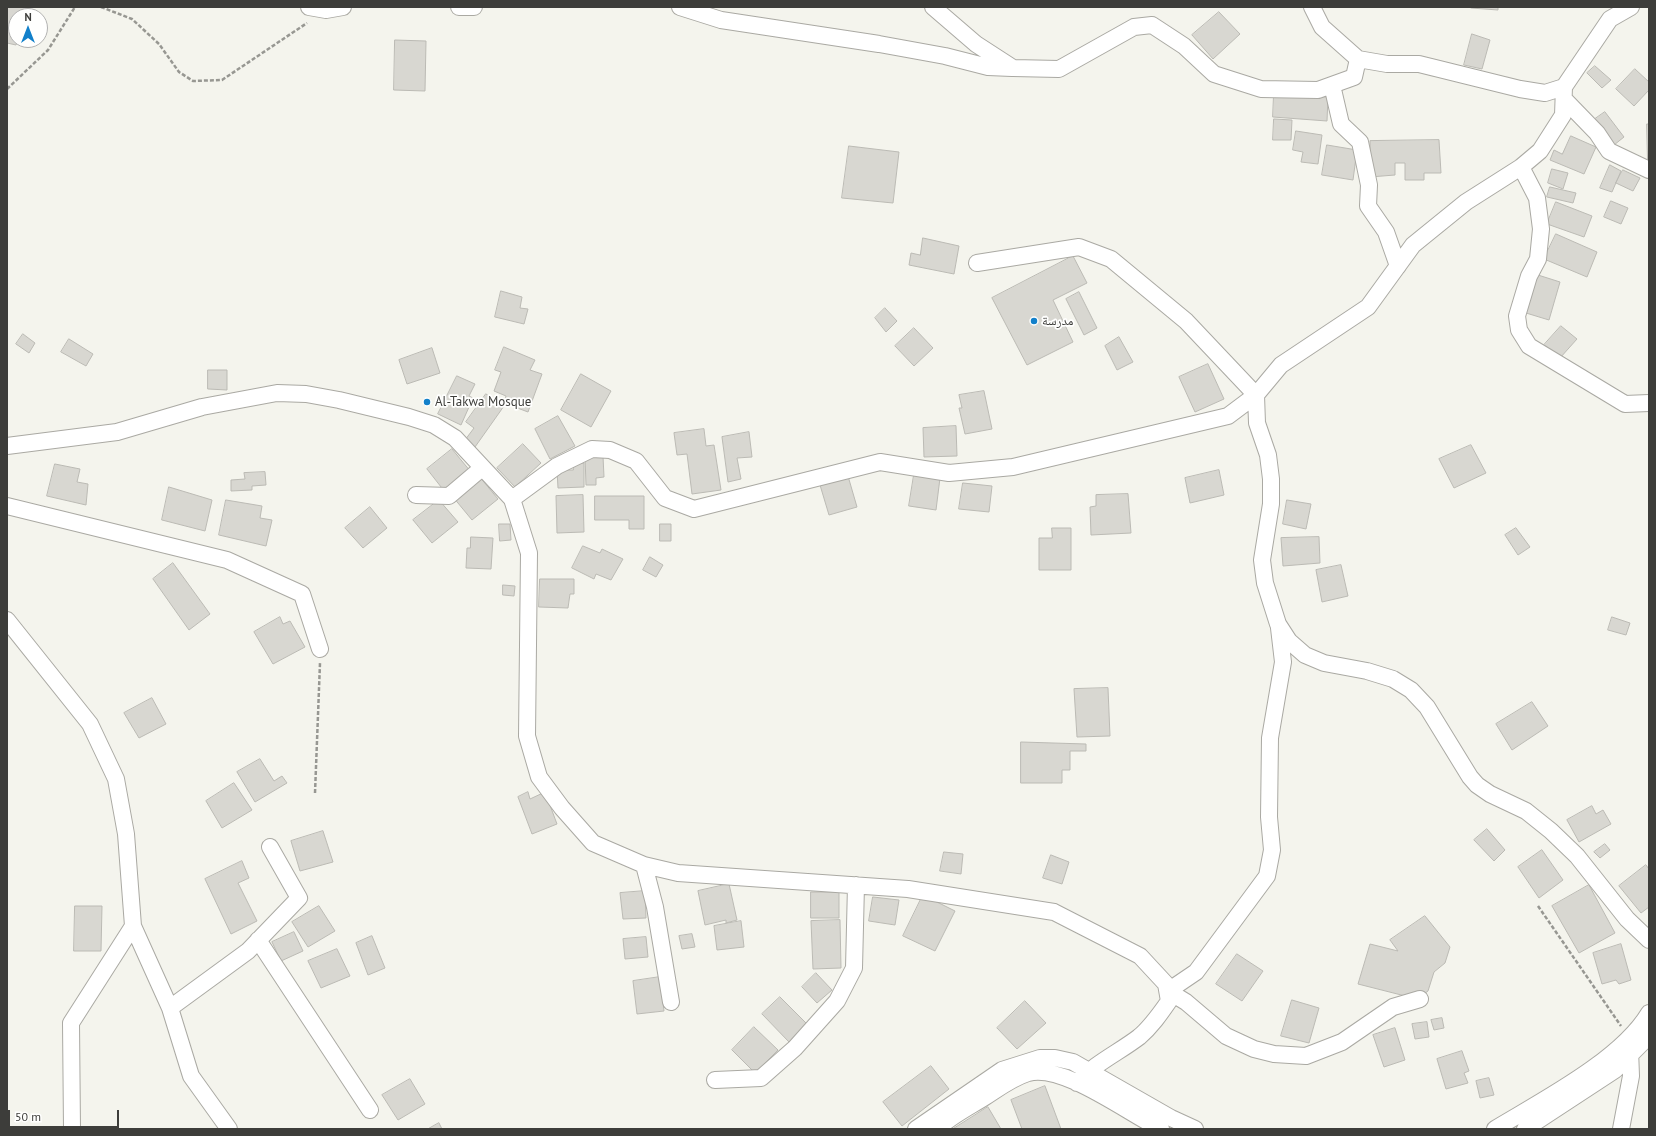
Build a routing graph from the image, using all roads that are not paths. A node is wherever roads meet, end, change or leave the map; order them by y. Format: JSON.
{"nodes":[{"id":1,"x":309,"y":7,"type":"edge"},
{"id":2,"x":343,"y":7,"type":"edge"},
{"id":3,"x":459,"y":7,"type":"edge"},
{"id":4,"x":474,"y":7,"type":"edge"},
{"id":5,"x":680,"y":7,"type":"edge"},
{"id":6,"x":933,"y":7,"type":"edge"},
{"id":7,"x":1312,"y":7,"type":"edge"},
{"id":8,"x":1631,"y":7,"type":"edge"},
{"id":9,"x":1358,"y":60,"type":"junction"},
{"id":10,"x":1013,"y":68,"type":"junction"},
{"id":11,"x":1332,"y":84,"type":"junction"},
{"id":12,"x":1545,"y":93,"type":"junction"},
{"id":13,"x":1564,"y":100,"type":"junction"},
{"id":14,"x":1521,"y":167,"type":"junction"},
{"id":15,"x":1649,"y":170,"type":"edge"},
{"id":16,"x":977,"y":263,"type":"dead end"},
{"id":17,"x":1398,"y":266,"type":"junction"},
{"id":18,"x":1256,"y":395,"type":"junction"},
{"id":19,"x":1649,"y":403,"type":"edge"},
{"id":20,"x":7,"y":446,"type":"edge"},
{"id":21,"x":482,"y":468,"type":"junction"},
{"id":22,"x":416,"y":495,"type":"dead end"},
{"id":23,"x":512,"y":499,"type":"junction"},
{"id":24,"x":7,"y":506,"type":"edge"},
{"id":25,"x":7,"y":620,"type":"edge"},
{"id":26,"x":1278,"y":624,"type":"junction"},
{"id":27,"x":320,"y":648,"type":"road end"},
{"id":28,"x":270,"y":847,"type":"dead end"},
{"id":29,"x":644,"y":865,"type":"junction"},
{"id":30,"x":856,"y":885,"type":"junction"},
{"id":31,"x":133,"y":926,"type":"junction"},
{"id":32,"x":258,"y":940,"type":"junction"},
{"id":33,"x":1649,"y":940,"type":"edge"},
{"id":34,"x":1168,"y":991,"type":"junction"},
{"id":35,"x":1420,"y":999,"type":"dead end"},
{"id":36,"x":671,"y":1002,"type":"dead end"},
{"id":37,"x":170,"y":1008,"type":"junction"},
{"id":38,"x":1649,"y":1013,"type":"edge"},
{"id":39,"x":1649,"y":1036,"type":"edge"},
{"id":40,"x":1629,"y":1038,"type":"junction"},
{"id":41,"x":1631,"y":1054,"type":"junction"},
{"id":42,"x":1088,"y":1070,"type":"junction"},
{"id":43,"x":715,"y":1080,"type":"dead end"},
{"id":44,"x":1077,"y":1083,"type":"junction"},
{"id":45,"x":370,"y":1110,"type":"dead end"},
{"id":46,"x":72,"y":1129,"type":"edge"},
{"id":47,"x":230,"y":1129,"type":"edge"},
{"id":48,"x":916,"y":1129,"type":"edge"},
{"id":49,"x":937,"y":1129,"type":"edge"},
{"id":50,"x":1161,"y":1129,"type":"edge"},
{"id":51,"x":1195,"y":1129,"type":"edge"},
{"id":52,"x":1495,"y":1129,"type":"edge"},
{"id":53,"x":1526,"y":1129,"type":"edge"},
{"id":54,"x":1621,"y":1129,"type":"edge"}],
"edges":[{"from":1,"to":2,"type":"street"},
{"from":3,"to":4,"type":"street"},
{"from":5,"to":10,"type":"street"},
{"from":6,"to":10,"type":"street"},
{"from":7,"to":9,"type":"street"},
{"from":8,"to":13,"type":"street"},
{"from":9,"to":11,"type":"street"},
{"from":9,"to":12,"type":"street"},
{"from":10,"to":11,"type":"street"},
{"from":11,"to":17,"type":"street"},
{"from":12,"to":13,"type":"street"},
{"from":12,"to":13,"type":"street"},
{"from":13,"to":14,"type":"street"},
{"from":13,"to":15,"type":"street"},
{"from":14,"to":17,"type":"street"},
{"from":14,"to":19,"type":"street"},
{"from":16,"to":18,"type":"street"},
{"from":17,"to":18,"type":"street"},
{"from":18,"to":23,"type":"street"},
{"from":18,"to":26,"type":"street"},
{"from":20,"to":21,"type":"street"},
{"from":21,"to":22,"type":"street"},
{"from":21,"to":23,"type":"street"},
{"from":23,"to":29,"type":"street"},
{"from":24,"to":27,"type":"street"},
{"from":25,"to":31,"type":"street"},
{"from":26,"to":33,"type":"street"},
{"from":26,"to":34,"type":"street"},
{"from":28,"to":32,"type":"street"},
{"from":29,"to":30,"type":"street"},
{"from":29,"to":36,"type":"street"},
{"from":30,"to":34,"type":"street"},
{"from":30,"to":43,"type":"street"},
{"from":31,"to":37,"type":"street"},
{"from":31,"to":46,"type":"street"},
{"from":32,"to":37,"type":"street"},
{"from":32,"to":45,"type":"street"},
{"from":34,"to":35,"type":"street"},
{"from":34,"to":42,"type":"street"},
{"from":37,"to":47,"type":"street"},
{"from":38,"to":40,"type":"street"},
{"from":39,"to":41,"type":"street"},
{"from":40,"to":41,"type":"street"},
{"from":40,"to":52,"type":"street"},
{"from":41,"to":53,"type":"street"},
{"from":41,"to":54,"type":"street"},
{"from":42,"to":44,"type":"street"},
{"from":42,"to":48,"type":"street"},
{"from":42,"to":51,"type":"street"},
{"from":44,"to":49,"type":"street"},
{"from":44,"to":50,"type":"street"}]}
